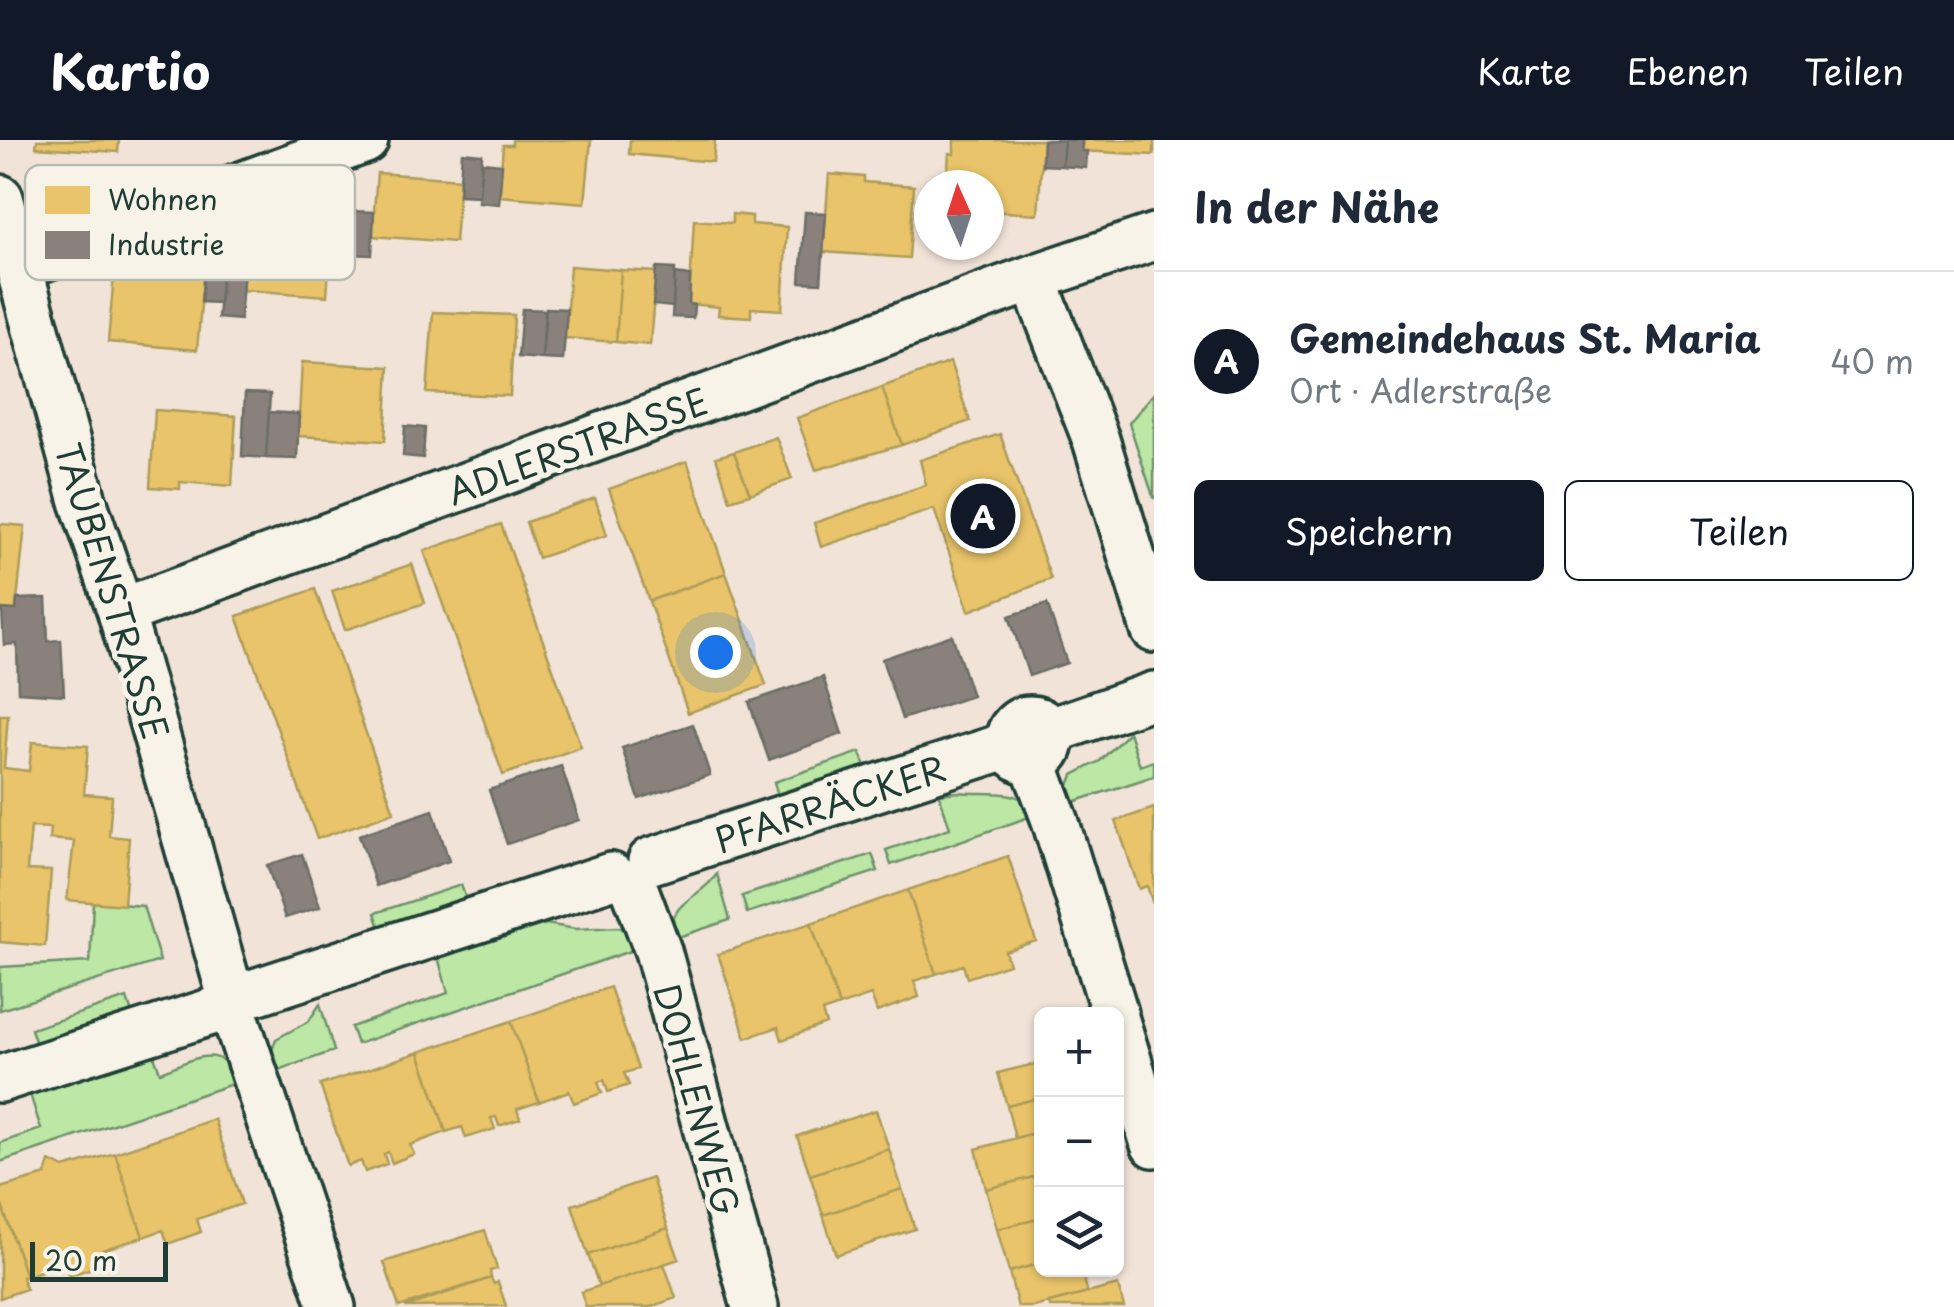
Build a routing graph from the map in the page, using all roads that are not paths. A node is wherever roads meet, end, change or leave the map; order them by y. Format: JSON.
{"nodes":[{"id":1,"x":365,"y":140,"type":"edge"},
{"id":2,"x":297,"y":165,"type":"edge"},
{"id":3,"x":0,"y":198,"type":"edge"},
{"id":4,"x":1154,"y":237,"type":"edge"},
{"id":5,"x":25,"y":264,"type":"edge"},
{"id":6,"x":20,"y":266,"type":"junction"},
{"id":7,"x":1034,"y":278,"type":"junction"},
{"id":8,"x":120,"y":612,"type":"junction"},
{"id":9,"x":1154,"y":628,"type":"edge"},
{"id":10,"x":1154,"y":695,"type":"edge"},
{"id":11,"x":1031,"y":746,"type":"junction"},
{"id":12,"x":632,"y":876,"type":"junction"},
{"id":13,"x":234,"y":1002,"type":"junction"},
{"id":14,"x":1113,"y":1007,"type":"edge"},
{"id":15,"x":1124,"y":1045,"type":"edge"},
{"id":16,"x":0,"y":1079,"type":"edge"},
{"id":17,"x":1154,"y":1144,"type":"edge"},
{"id":18,"x":332,"y":1307,"type":"edge"},
{"id":19,"x":755,"y":1307,"type":"edge"}],
"edges":[{"from":1,"to":2,"type":"street"},
{"from":3,"to":6,"type":"street","name":"TAUBENSTRASSE"},
{"from":4,"to":7,"type":"street","name":"ADLERSTRASSE"},
{"from":5,"to":6,"type":"street"},
{"from":6,"to":8,"type":"street","name":"TAUBENSTRASSE"},
{"from":7,"to":8,"type":"street","name":"ADLERSTRASSE"},
{"from":7,"to":9,"type":"street"},
{"from":8,"to":13,"type":"street","name":"TAUBENSTRASSE"},
{"from":10,"to":11,"type":"street","name":"PFARRÄCKER"},
{"from":11,"to":12,"type":"street","name":"PFARRÄCKER"},
{"from":11,"to":14,"type":"street"},
{"from":12,"to":13,"type":"street","name":"PFARRÄCKER"},
{"from":12,"to":19,"type":"street","name":"DOHLENWEG"},
{"from":13,"to":16,"type":"street","name":"PFARRÄCKER"},
{"from":13,"to":18,"type":"street","name":"TAUBENSTRASSE"},
{"from":15,"to":17,"type":"street"}]}
